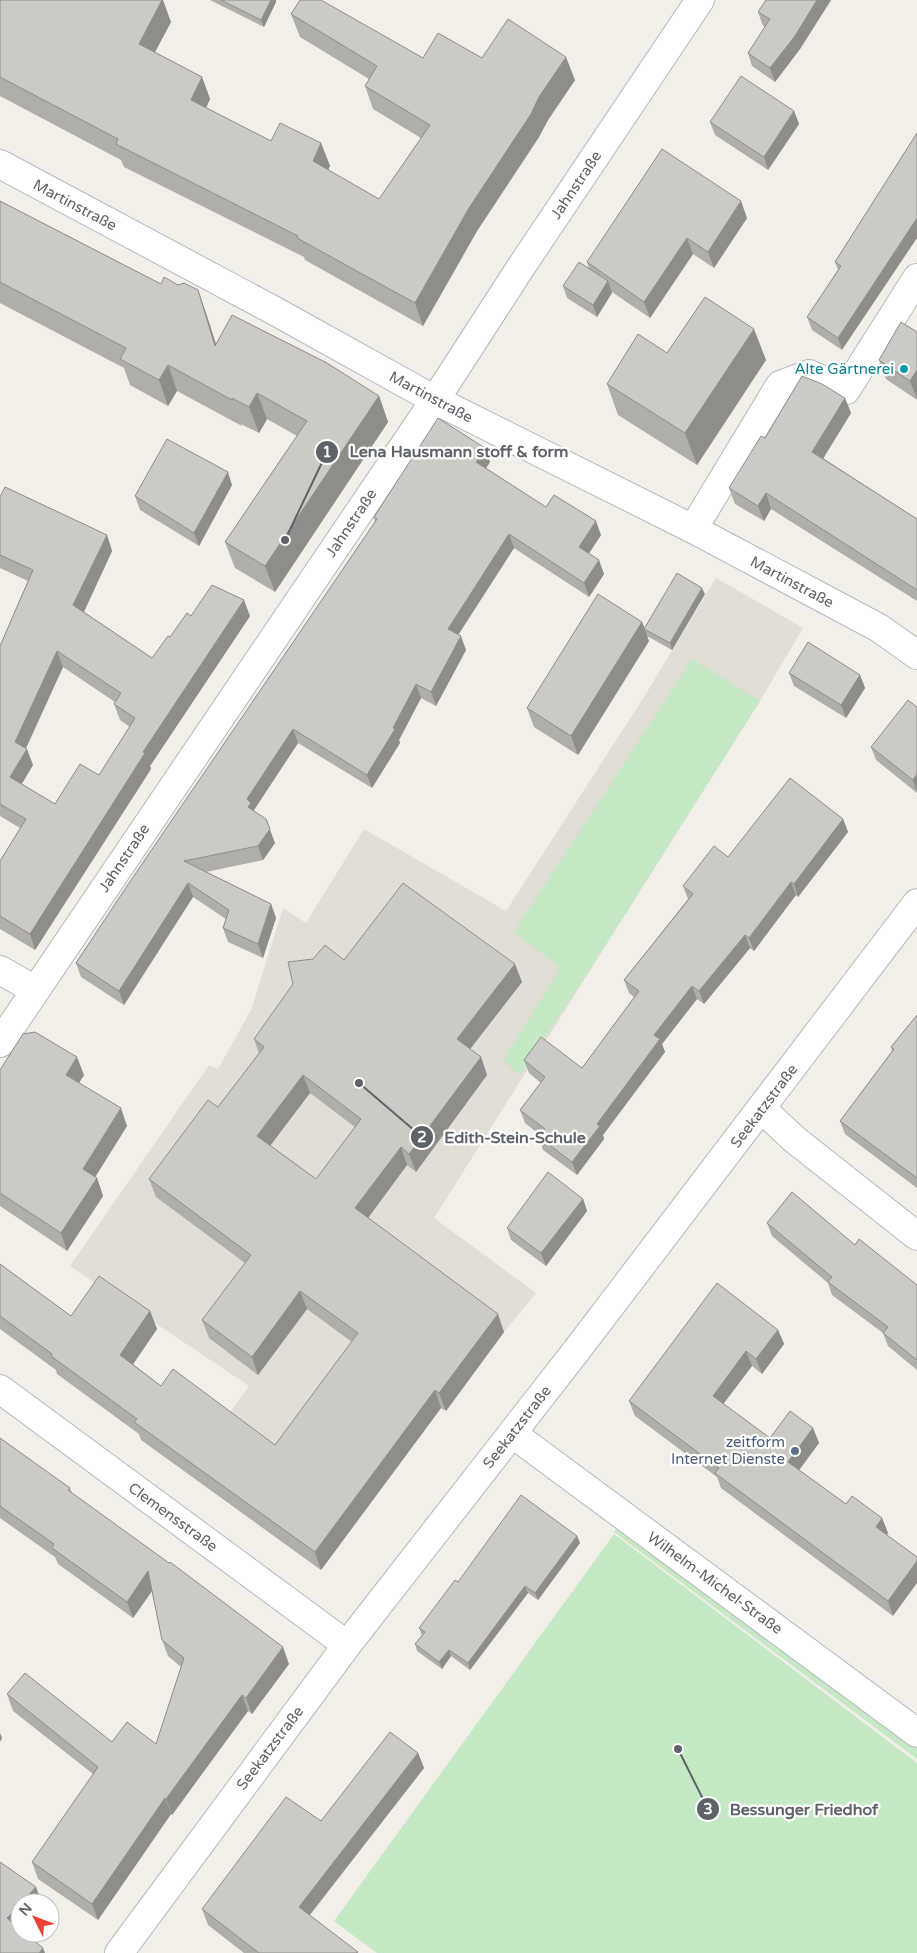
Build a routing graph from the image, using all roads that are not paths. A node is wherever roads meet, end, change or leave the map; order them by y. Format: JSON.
{"nodes":[{"id":1,"x":700,"y":0,"type":"edge"},
{"id":2,"x":0,"y":164,"type":"edge"},
{"id":3,"x":917,"y":278,"type":"edge"},
{"id":4,"x":434,"y":400,"type":"junction"},
{"id":5,"x":693,"y":529,"type":"junction"},
{"id":6,"x":917,"y":655,"type":"edge"},
{"id":7,"x":917,"y":903,"type":"edge"},
{"id":8,"x":0,"y":970,"type":"edge"},
{"id":9,"x":35,"y":990,"type":"junction"},
{"id":10,"x":0,"y":1043,"type":"edge"},
{"id":11,"x":762,"y":1109,"type":"junction"},
{"id":12,"x":917,"y":1236,"type":"edge"},
{"id":13,"x":0,"y":1389,"type":"edge"},
{"id":14,"x":513,"y":1434,"type":"junction"},
{"id":15,"x":347,"y":1645,"type":"junction"},
{"id":16,"x":917,"y":1732,"type":"edge"},
{"id":17,"x":119,"y":1953,"type":"edge"}],
"edges":[{"from":1,"to":4,"type":"street","name":"Jahnstraße"},
{"from":2,"to":4,"type":"street","name":"Martinstraße"},
{"from":3,"to":5,"type":"street"},
{"from":4,"to":5,"type":"street","name":"Martinstraße"},
{"from":4,"to":9,"type":"street","name":"Jahnstraße"},
{"from":5,"to":6,"type":"street","name":"Martinstraße"},
{"from":7,"to":11,"type":"street","name":"Seekatzstraße"},
{"from":8,"to":9,"type":"street"},
{"from":9,"to":10,"type":"street","name":"Jahnstraße"},
{"from":11,"to":12,"type":"street"},
{"from":11,"to":14,"type":"street","name":"Seekatzstraße"},
{"from":13,"to":15,"type":"street","name":"Clemensstraße"},
{"from":14,"to":15,"type":"street","name":"Seekatzstraße"},
{"from":14,"to":16,"type":"street","name":"Wilhelm-Michel-Straße"},
{"from":15,"to":17,"type":"street","name":"Seekatzstraße"}]}
